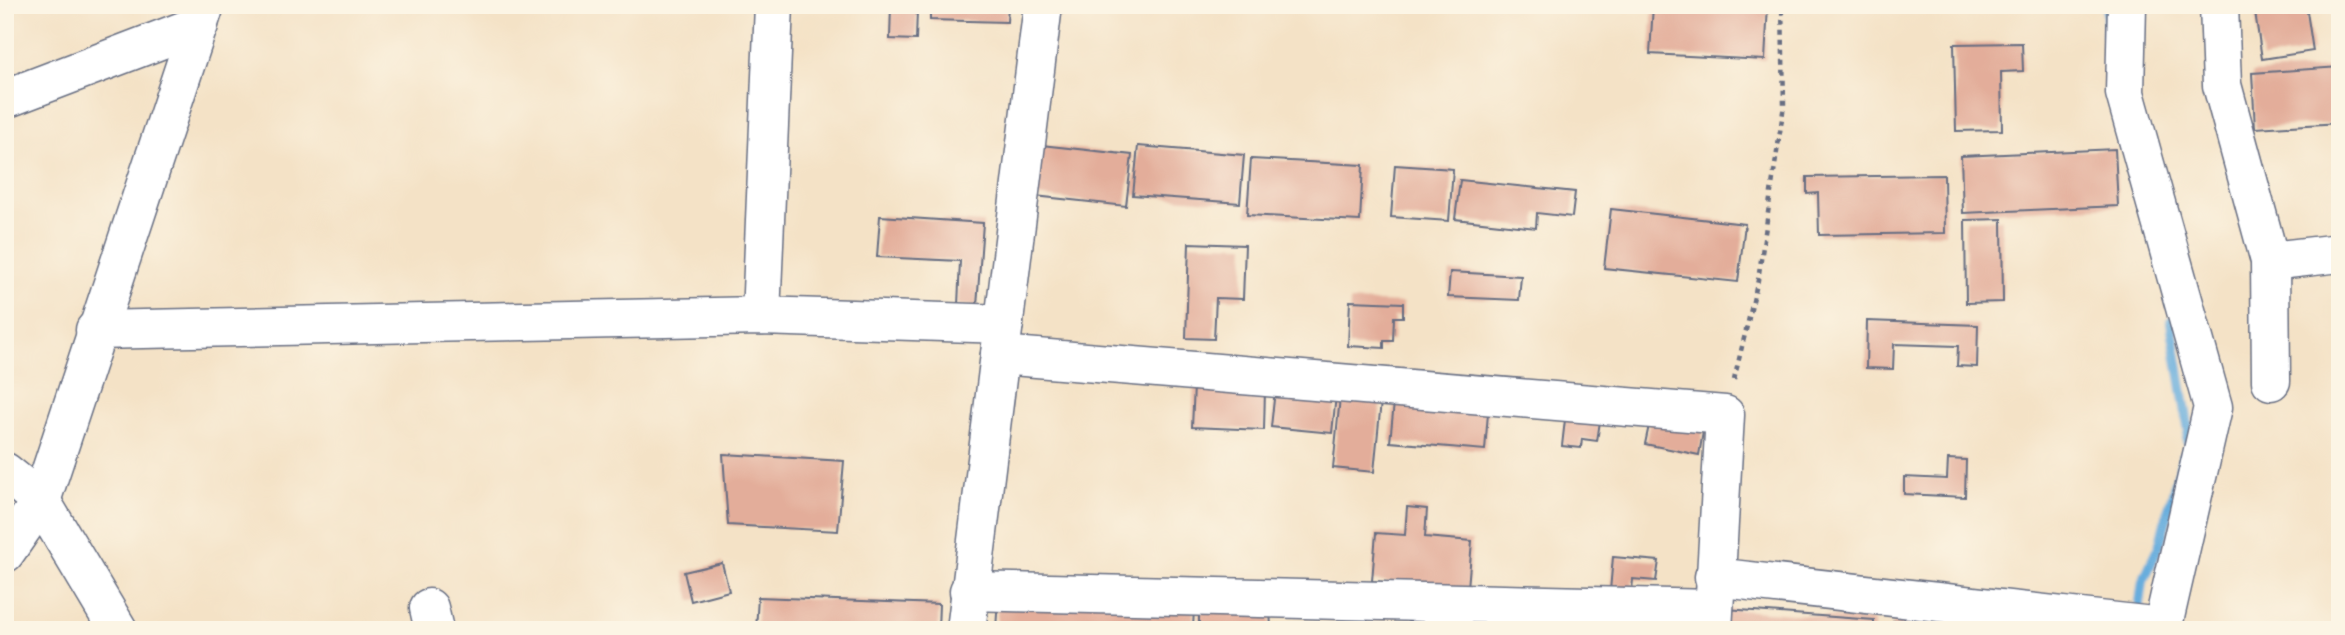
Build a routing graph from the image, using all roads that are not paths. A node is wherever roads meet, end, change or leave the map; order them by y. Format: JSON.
{"nodes":[{"id":1,"x":774,"y":5,"type":"edge"},
{"id":2,"x":1043,"y":5,"type":"edge"},
{"id":3,"x":2127,"y":5,"type":"edge"},
{"id":4,"x":2219,"y":5,"type":"edge"},
{"id":5,"x":202,"y":15,"type":"edge"},
{"id":6,"x":5,"y":99,"type":"edge"},
{"id":7,"x":2340,"y":253,"type":"edge"},
{"id":8,"x":2270,"y":261,"type":"junction"},
{"id":9,"x":761,"y":316,"type":"junction"},
{"id":10,"x":95,"y":330,"type":"junction"},
{"id":11,"x":1002,"y":339,"type":"junction"},
{"id":12,"x":2271,"y":381,"type":"dead end"},
{"id":13,"x":5,"y":472,"type":"edge"},
{"id":14,"x":41,"y":501,"type":"junction"},
{"id":15,"x":5,"y":553,"type":"edge"},
{"id":16,"x":970,"y":591,"type":"junction"},
{"id":17,"x":1713,"y":605,"type":"edge"},
{"id":18,"x":2162,"y":629,"type":"edge"},
{"id":19,"x":118,"y":630,"type":"edge"},
{"id":20,"x":966,"y":630,"type":"edge"}],
"edges":[{"from":1,"to":9,"type":"street"},
{"from":2,"to":11,"type":"street"},
{"from":3,"to":18,"type":"street"},
{"from":4,"to":8,"type":"street"},
{"from":5,"to":6,"type":"street"},
{"from":5,"to":10,"type":"street"},
{"from":7,"to":8,"type":"street"},
{"from":8,"to":12,"type":"street"},
{"from":9,"to":10,"type":"street"},
{"from":9,"to":11,"type":"street"},
{"from":10,"to":14,"type":"street"},
{"from":11,"to":16,"type":"street"},
{"from":11,"to":17,"type":"street"},
{"from":13,"to":14,"type":"street"},
{"from":14,"to":15,"type":"street"},
{"from":14,"to":19,"type":"street"},
{"from":16,"to":17,"type":"street"},
{"from":16,"to":20,"type":"street"},
{"from":17,"to":18,"type":"street"}]}
